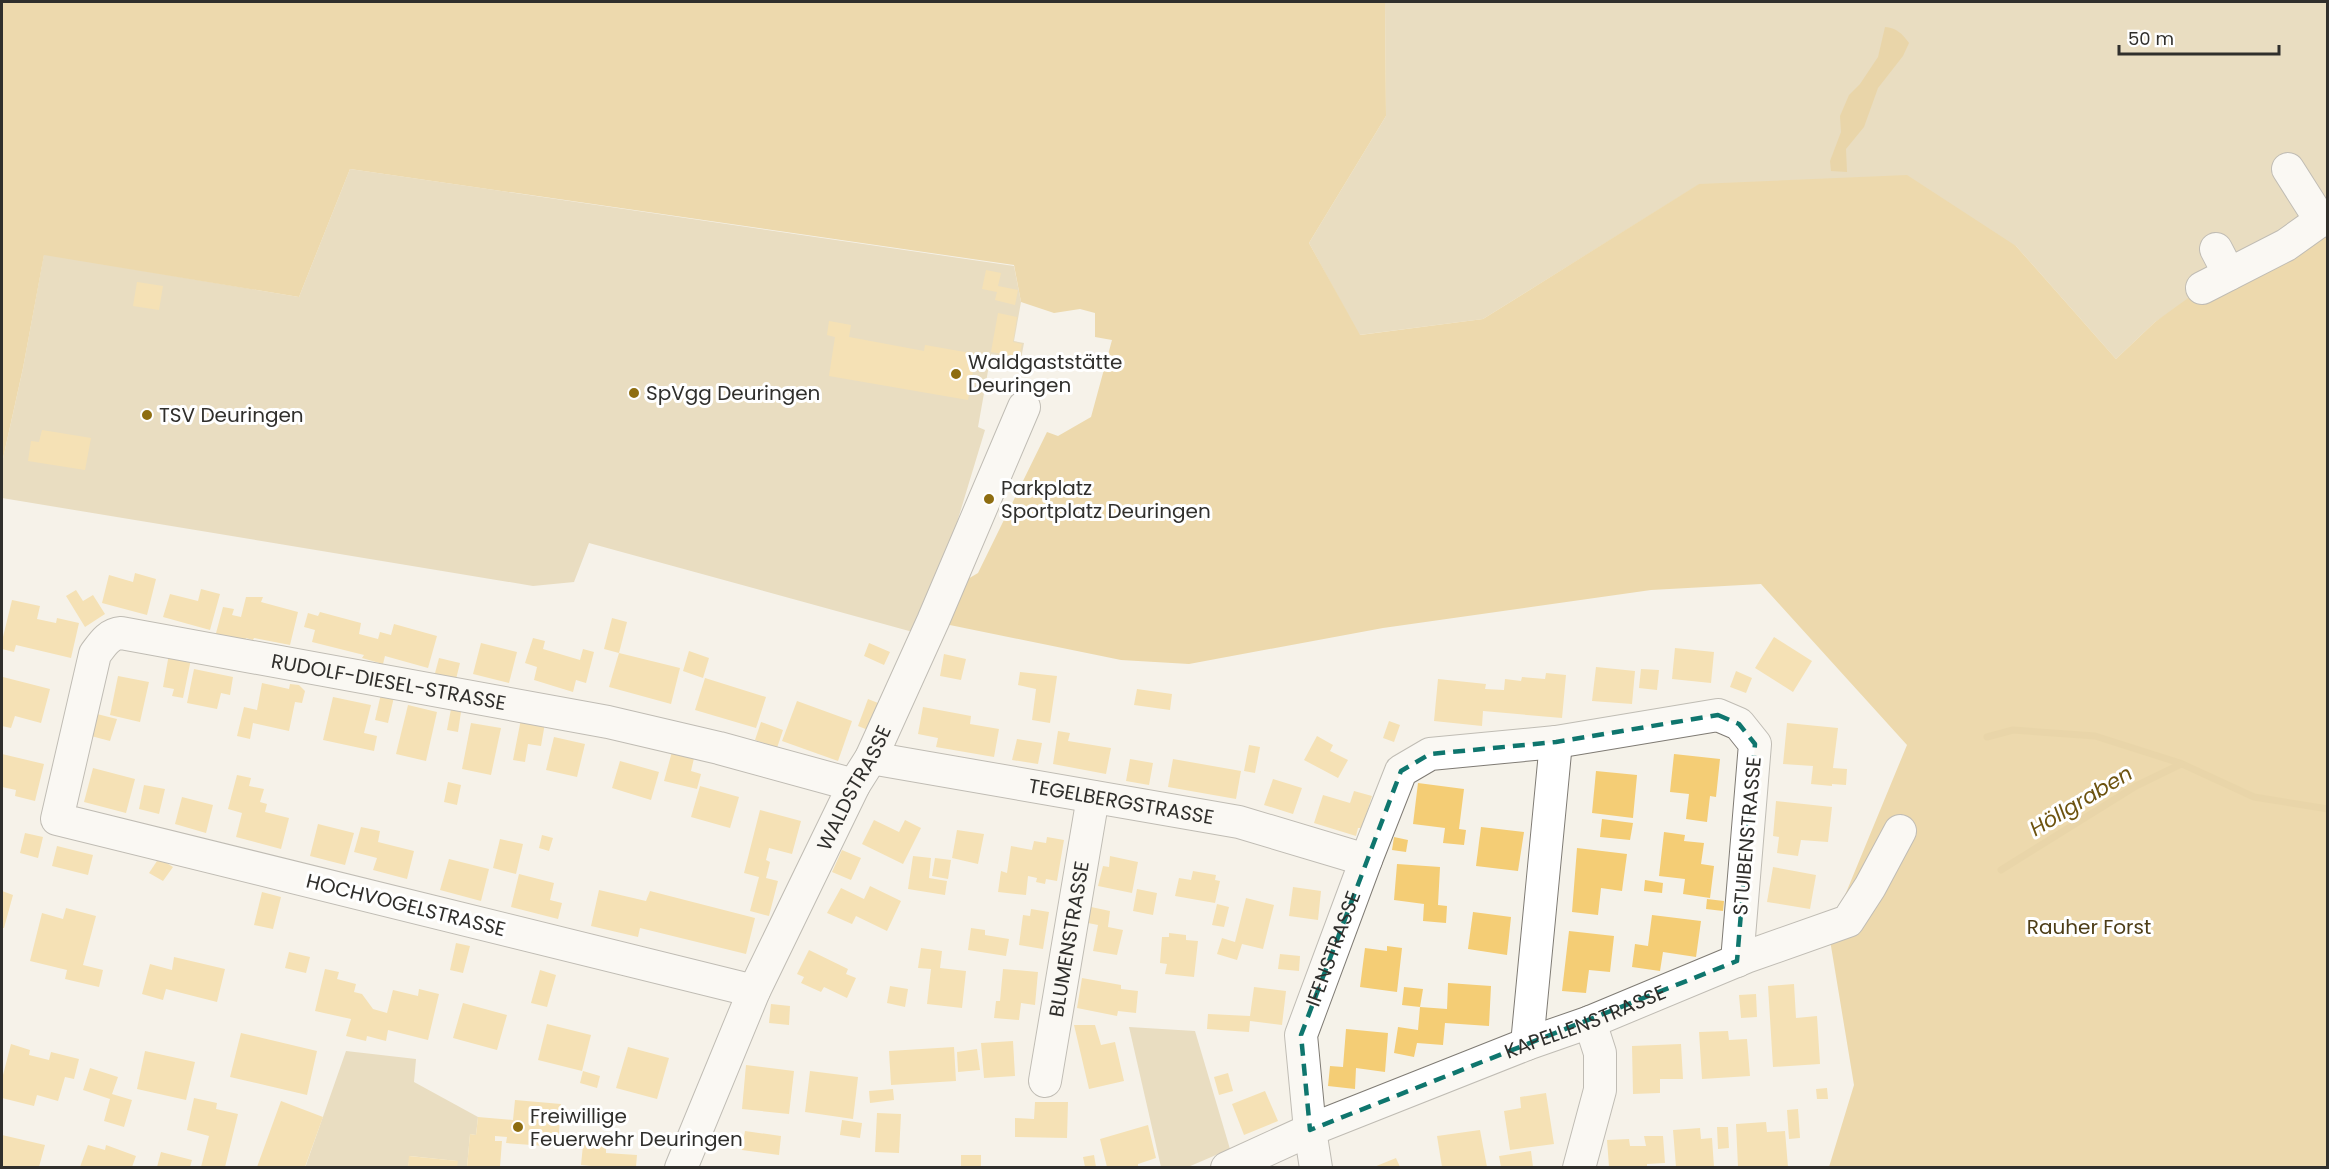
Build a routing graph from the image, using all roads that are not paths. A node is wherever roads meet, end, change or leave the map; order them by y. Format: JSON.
{"nodes":[{"id":1,"x":2288,"y":169,"type":"dead end"},
{"id":2,"x":2324,"y":218,"type":"edge"},
{"id":3,"x":2216,"y":270,"type":"dead end"},
{"id":4,"x":1024,"y":407,"type":"dead end"},
{"id":5,"x":1556,"y":742,"type":"junction"},
{"id":6,"x":871,"y":758,"type":"junction"},
{"id":7,"x":1401,"y":771,"type":"joint"},
{"id":8,"x":854,"y":785,"type":"junction"},
{"id":9,"x":1093,"y":797,"type":"junction"},
{"id":10,"x":57,"y":819,"type":"joint"},
{"id":11,"x":1900,"y":831,"type":"dead end"},
{"id":12,"x":1366,"y":860,"type":"junction"},
{"id":13,"x":1737,"y":961,"type":"junction"},
{"id":14,"x":754,"y":991,"type":"junction"},
{"id":15,"x":1590,"y":1022,"type":"junction"},
{"id":16,"x":1527,"y":1044,"type":"junction"},
{"id":17,"x":1045,"y":1081,"type":"dead end"},
{"id":18,"x":1310,"y":1130,"type":"junction"},
{"id":19,"x":681,"y":1167,"type":"edge"},
{"id":20,"x":1227,"y":1167,"type":"edge"},
{"id":21,"x":1316,"y":1167,"type":"edge"},
{"id":22,"x":1580,"y":1167,"type":"edge"}],
"edges":[{"from":1,"to":2,"type":"street"},
{"from":2,"to":3,"type":"street"},
{"from":4,"to":6,"type":"street","name":"WALDSTRASSE"},
{"from":5,"to":7,"type":"street","name":"STUIBENSTRASSE"},
{"from":5,"to":13,"type":"street","name":"STUIBENSTRASSE"},
{"from":5,"to":16,"type":"street"},
{"from":6,"to":8,"type":"street","name":"WALDSTRASSE"},
{"from":6,"to":9,"type":"street","name":"TEGELBERGSTRASSE"},
{"from":7,"to":12,"type":"street","name":"IFENSTRASSE"},
{"from":8,"to":10,"type":"street","name":"RUDOLF-DIESEL-STRASSE"},
{"from":8,"to":14,"type":"street","name":"WALDSTRASSE"},
{"from":9,"to":12,"type":"street","name":"TEGELBERGSTRASSE"},
{"from":9,"to":17,"type":"street","name":"BLUMENSTRASSE"},
{"from":10,"to":14,"type":"street","name":"HOCHVOGELSTRASSE"},
{"from":11,"to":13,"type":"street","name":"KAPELLENSTRASSE"},
{"from":12,"to":18,"type":"street","name":"IFENSTRASSE"},
{"from":13,"to":15,"type":"street","name":"KAPELLENSTRASSE"},
{"from":14,"to":19,"type":"street","name":"WALDSTRASSE"},
{"from":15,"to":16,"type":"street","name":"KAPELLENSTRASSE"},
{"from":15,"to":22,"type":"street"},
{"from":16,"to":18,"type":"street","name":"KAPELLENSTRASSE"},
{"from":18,"to":20,"type":"street","name":"KAPELLENSTRASSE"},
{"from":18,"to":21,"type":"street","name":"IFENSTRASSE"}]}
